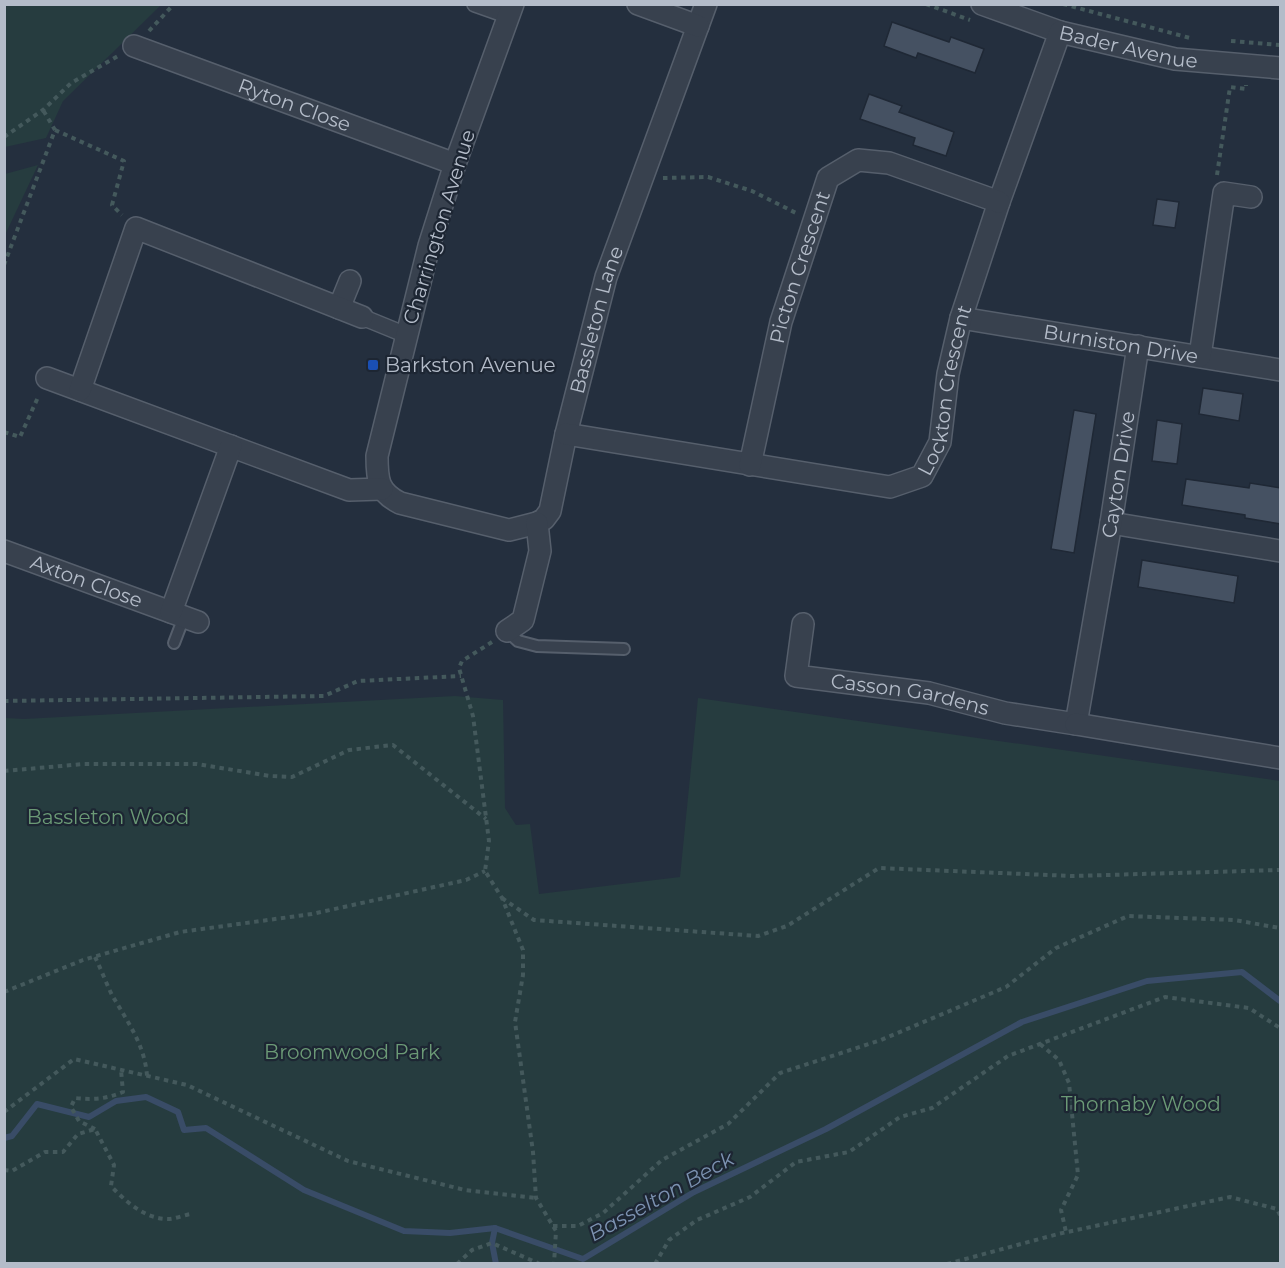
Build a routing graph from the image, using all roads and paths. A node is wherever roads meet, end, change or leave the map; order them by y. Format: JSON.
{"nodes":[{"id":1,"x":174,"y":4,"type":"edge"},
{"id":2,"x":476,"y":4,"type":"edge"},
{"id":3,"x":638,"y":4,"type":"edge"},
{"id":4,"x":706,"y":4,"type":"edge"},
{"id":5,"x":982,"y":4,"type":"edge"},
{"id":6,"x":1063,"y":4,"type":"edge"},
{"id":7,"x":511,"y":10,"type":"edge"},
{"id":8,"x":698,"y":26,"type":"junction"},
{"id":9,"x":1060,"y":32,"type":"junction"},
{"id":10,"x":1192,"y":39,"type":"dead end"},
{"id":11,"x":1225,"y":41,"type":"dead end"},
{"id":12,"x":1281,"y":45,"type":"edge"},
{"id":13,"x":134,"y":46,"type":"junction"},
{"id":14,"x":1245,"y":66,"type":"junction"},
{"id":15,"x":1281,"y":68,"type":"edge"},
{"id":16,"x":43,"y":110,"type":"junction"},
{"id":17,"x":55,"y":130,"type":"junction"},
{"id":18,"x":4,"y":137,"type":"edge"},
{"id":19,"x":455,"y":164,"type":"junction"},
{"id":20,"x":641,"y":178,"type":"junction"},
{"id":21,"x":1224,"y":193,"type":"junction"},
{"id":22,"x":1251,"y":197,"type":"dead end"},
{"id":23,"x":999,"y":202,"type":"junction"},
{"id":24,"x":814,"y":222,"type":"junction"},
{"id":25,"x":136,"y":228,"type":"junction"},
{"id":26,"x":4,"y":266,"type":"edge"},
{"id":27,"x":350,"y":281,"type":"dead end"},
{"id":28,"x":339,"y":308,"type":"junction"},
{"id":29,"x":362,"y":317,"type":"joint"},
{"id":30,"x":961,"y":318,"type":"junction"},
{"id":31,"x":406,"y":335,"type":"junction"},
{"id":32,"x":1138,"y":346,"type":"junction"},
{"id":33,"x":1200,"y":356,"type":"junction"},
{"id":34,"x":1281,"y":370,"type":"edge"},
{"id":35,"x":47,"y":378,"type":"joint"},
{"id":36,"x":80,"y":390,"type":"junction"},
{"id":37,"x":4,"y":432,"type":"edge"},
{"id":38,"x":566,"y":434,"type":"junction"},
{"id":39,"x":231,"y":446,"type":"junction"},
{"id":40,"x":750,"y":465,"type":"junction"},
{"id":41,"x":382,"y":489,"type":"junction"},
{"id":42,"x":537,"y":523,"type":"junction"},
{"id":43,"x":1111,"y":523,"type":"junction"},
{"id":44,"x":4,"y":551,"type":"edge"},
{"id":45,"x":1281,"y":551,"type":"edge"},
{"id":46,"x":184,"y":617,"type":"junction"},
{"id":47,"x":803,"y":624,"type":"dead end"},
{"id":48,"x":507,"y":632,"type":"junction"},
{"id":49,"x":174,"y":643,"type":"dead end"},
{"id":50,"x":624,"y":649,"type":"dead end"},
{"id":51,"x":461,"y":676,"type":"junction"},
{"id":52,"x":4,"y":701,"type":"edge"},
{"id":53,"x":1076,"y":724,"type":"junction"},
{"id":54,"x":1281,"y":758,"type":"edge"},
{"id":55,"x":4,"y":771,"type":"edge"},
{"id":56,"x":486,"y":819,"type":"junction"},
{"id":57,"x":1281,"y":870,"type":"edge"},
{"id":58,"x":485,"y":871,"type":"junction"},
{"id":59,"x":502,"y":898,"type":"junction"},
{"id":60,"x":1281,"y":928,"type":"edge"},
{"id":61,"x":95,"y":957,"type":"junction"},
{"id":62,"x":4,"y":992,"type":"edge"},
{"id":63,"x":1281,"y":1028,"type":"edge"},
{"id":64,"x":1040,"y":1044,"type":"junction"},
{"id":65,"x":121,"y":1070,"type":"junction"},
{"id":66,"x":147,"y":1076,"type":"junction"},
{"id":67,"x":4,"y":1112,"type":"edge"},
{"id":68,"x":95,"y":1129,"type":"junction"},
{"id":69,"x":4,"y":1170,"type":"edge"},
{"id":70,"x":536,"y":1198,"type":"junction"},
{"id":71,"x":191,"y":1214,"type":"dead end"},
{"id":72,"x":1281,"y":1215,"type":"edge"},
{"id":73,"x":553,"y":1226,"type":"junction"},
{"id":74,"x":1066,"y":1232,"type":"junction"},
{"id":75,"x":457,"y":1263,"type":"edge"},
{"id":76,"x":540,"y":1263,"type":"edge"},
{"id":77,"x":554,"y":1263,"type":"edge"},
{"id":78,"x":655,"y":1263,"type":"edge"},
{"id":79,"x":907,"y":1263,"type":"edge"},
{"id":80,"x":922,"y":1263,"type":"edge"},
{"id":81,"x":947,"y":1263,"type":"edge"}],
"edges":[{"from":1,"to":13,"type":"path"},
{"from":2,"to":7,"type":"street"},
{"from":3,"to":8,"type":"street"},
{"from":4,"to":8,"type":"street","name":"Bassleton Lane"},
{"from":5,"to":9,"type":"street","name":"Bader Avenue"},
{"from":6,"to":10,"type":"path"},
{"from":7,"to":19,"type":"street","name":"Charrington Avenue"},
{"from":8,"to":20,"type":"street","name":"Bassleton Lane"},
{"from":9,"to":14,"type":"street","name":"Bader Avenue"},
{"from":9,"to":23,"type":"street","name":"Lockton Crescent"},
{"from":11,"to":12,"type":"path"},
{"from":13,"to":16,"type":"path"},
{"from":13,"to":19,"type":"street","name":"Ryton Close"},
{"from":14,"to":15,"type":"street","name":"Bader Avenue"},
{"from":14,"to":21,"type":"path"},
{"from":16,"to":17,"type":"path"},
{"from":16,"to":18,"type":"path"},
{"from":17,"to":25,"type":"path"},
{"from":17,"to":26,"type":"path"},
{"from":19,"to":31,"type":"street","name":"Charrington Avenue"},
{"from":20,"to":24,"type":"path"},
{"from":20,"to":38,"type":"street","name":"Bassleton Lane"},
{"from":21,"to":22,"type":"street"},
{"from":21,"to":33,"type":"street"},
{"from":23,"to":24,"type":"street","name":"Picton Crescent"},
{"from":23,"to":30,"type":"street","name":"Lockton Crescent"},
{"from":24,"to":40,"type":"street","name":"Picton Crescent"},
{"from":25,"to":28,"type":"street"},
{"from":25,"to":36,"type":"street"},
{"from":27,"to":28,"type":"street"},
{"from":28,"to":29,"type":"street"},
{"from":29,"to":31,"type":"street"},
{"from":30,"to":32,"type":"street","name":"Burniston Drive"},
{"from":30,"to":40,"type":"street","name":"Lockton Crescent"},
{"from":31,"to":41,"type":"street","name":"Charrington Avenue"},
{"from":32,"to":33,"type":"street","name":"Burniston Drive"},
{"from":32,"to":43,"type":"street","name":"Cayton Drive"},
{"from":33,"to":34,"type":"street","name":"Burniston Drive"},
{"from":35,"to":36,"type":"street"},
{"from":35,"to":37,"type":"path"},
{"from":36,"to":39,"type":"street"},
{"from":38,"to":40,"type":"street","name":"Lockton Crescent"},
{"from":38,"to":42,"type":"street","name":"Bassleton Lane"},
{"from":39,"to":41,"type":"street"},
{"from":39,"to":46,"type":"street"},
{"from":41,"to":42,"type":"street"},
{"from":42,"to":48,"type":"street"},
{"from":43,"to":45,"type":"street"},
{"from":43,"to":53,"type":"street","name":"Cayton Drive"},
{"from":44,"to":46,"type":"street","name":"Axton Close"},
{"from":46,"to":49,"type":"lane"},
{"from":47,"to":53,"type":"street","name":"Casson Gardens"},
{"from":48,"to":50,"type":"lane"},
{"from":48,"to":51,"type":"path"},
{"from":51,"to":52,"type":"path"},
{"from":51,"to":56,"type":"path"},
{"from":53,"to":54,"type":"street","name":"Casson Gardens"},
{"from":55,"to":56,"type":"path"},
{"from":56,"to":58,"type":"path"},
{"from":57,"to":59,"type":"path"},
{"from":58,"to":59,"type":"path"},
{"from":58,"to":61,"type":"path"},
{"from":59,"to":70,"type":"path"},
{"from":60,"to":73,"type":"path"},
{"from":61,"to":62,"type":"path"},
{"from":61,"to":66,"type":"path"},
{"from":63,"to":64,"type":"path"},
{"from":64,"to":74,"type":"path"},
{"from":64,"to":78,"type":"path"},
{"from":65,"to":66,"type":"path"},
{"from":65,"to":67,"type":"path"},
{"from":65,"to":68,"type":"path"},
{"from":66,"to":70,"type":"path"},
{"from":68,"to":69,"type":"path"},
{"from":68,"to":71,"type":"path"},
{"from":70,"to":73,"type":"path"},
{"from":72,"to":74,"type":"path"},
{"from":73,"to":77,"type":"path"},
{"from":74,"to":81,"type":"path"},
{"from":75,"to":76,"type":"path"},
{"from":79,"to":80,"type":"path"}]}
